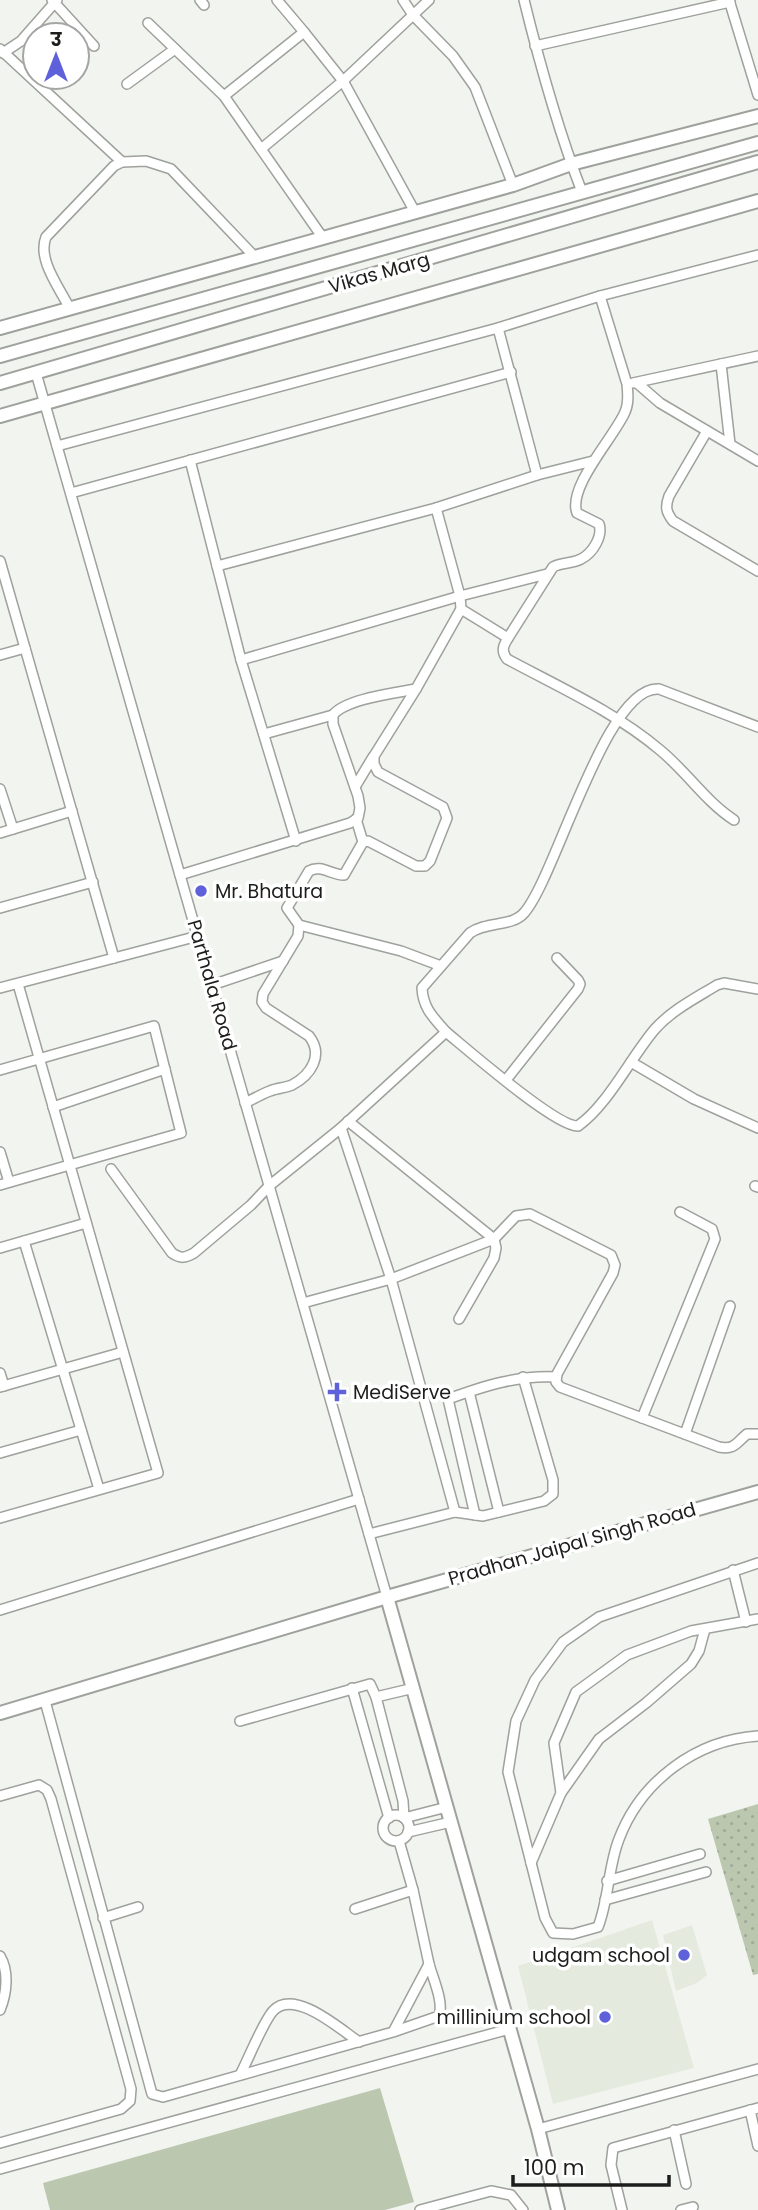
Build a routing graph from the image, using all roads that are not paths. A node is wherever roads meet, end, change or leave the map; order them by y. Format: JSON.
{"nodes":[{"id":1,"x":277,"y":0,"type":"edge"},
{"id":2,"x":402,"y":0,"type":"edge"},
{"id":3,"x":429,"y":0,"type":"edge"},
{"id":4,"x":524,"y":0,"type":"edge"},
{"id":5,"x":54,"y":1,"type":"edge"},
{"id":6,"x":729,"y":1,"type":"edge"},
{"id":7,"x":413,"y":15,"type":"junction"},
{"id":8,"x":148,"y":23,"type":"dead end"},
{"id":9,"x":304,"y":32,"type":"junction"},
{"id":10,"x":94,"y":46,"type":"dead end"},
{"id":11,"x":535,"y":46,"type":"junction"},
{"id":12,"x":175,"y":49,"type":"junction"},
{"id":13,"x":2,"y":51,"type":"edge"},
{"id":14,"x":343,"y":81,"type":"junction"},
{"id":15,"x":127,"y":84,"type":"dead end"},
{"id":16,"x":758,"y":95,"type":"edge"},
{"id":17,"x":223,"y":96,"type":"junction"},
{"id":18,"x":758,"y":116,"type":"edge"},
{"id":19,"x":758,"y":143,"type":"edge"},
{"id":20,"x":261,"y":149,"type":"junction"},
{"id":21,"x":122,"y":162,"type":"junction"},
{"id":22,"x":758,"y":162,"type":"edge"},
{"id":23,"x":571,"y":164,"type":"junction"},
{"id":24,"x":513,"y":185,"type":"junction"},
{"id":25,"x":583,"y":192,"type":"junction"},
{"id":26,"x":758,"y":201,"type":"edge"},
{"id":27,"x":415,"y":212,"type":"junction"},
{"id":28,"x":323,"y":238,"type":"junction"},
{"id":29,"x":254,"y":256,"type":"junction"},
{"id":30,"x":758,"y":256,"type":"edge"},
{"id":31,"x":600,"y":296,"type":"junction"},
{"id":32,"x":69,"y":307,"type":"junction"},
{"id":33,"x":0,"y":328,"type":"edge"},
{"id":34,"x":498,"y":328,"type":"junction"},
{"id":35,"x":0,"y":356,"type":"edge"},
{"id":36,"x":758,"y":356,"type":"edge"},
{"id":37,"x":721,"y":364,"type":"junction"},
{"id":38,"x":511,"y":372,"type":"junction"},
{"id":39,"x":36,"y":373,"type":"junction"},
{"id":40,"x":0,"y":383,"type":"edge"},
{"id":41,"x":632,"y":384,"type":"junction"},
{"id":42,"x":45,"y":403,"type":"junction"},
{"id":43,"x":0,"y":416,"type":"edge"},
{"id":44,"x":707,"y":432,"type":"junction"},
{"id":45,"x":730,"y":444,"type":"junction"},
{"id":46,"x":57,"y":446,"type":"junction"},
{"id":47,"x":190,"y":460,"type":"junction"},
{"id":48,"x":593,"y":461,"type":"junction"},
{"id":49,"x":758,"y":461,"type":"edge"},
{"id":50,"x":537,"y":475,"type":"junction"},
{"id":51,"x":71,"y":493,"type":"junction"},
{"id":52,"x":436,"y":508,"type":"junction"},
{"id":53,"x":0,"y":561,"type":"edge"},
{"id":54,"x":217,"y":566,"type":"junction"},
{"id":55,"x":758,"y":571,"type":"edge"},
{"id":56,"x":547,"y":574,"type":"junction"},
{"id":57,"x":3,"y":584,"type":"edge"},
{"id":58,"x":460,"y":596,"type":"junction"},
{"id":59,"x":461,"y":609,"type":"junction"},
{"id":60,"x":508,"y":638,"type":"junction"},
{"id":61,"x":25,"y":648,"type":"junction"},
{"id":62,"x":0,"y":655,"type":"edge"},
{"id":63,"x":241,"y":660,"type":"junction"},
{"id":64,"x":416,"y":689,"type":"junction"},
{"id":65,"x":333,"y":715,"type":"junction"},
{"id":66,"x":620,"y":719,"type":"junction"},
{"id":67,"x":758,"y":727,"type":"edge"},
{"id":68,"x":264,"y":734,"type":"junction"},
{"id":69,"x":374,"y":755,"type":"junction"},
{"id":70,"x":355,"y":787,"type":"junction"},
{"id":71,"x":0,"y":789,"type":"edge"},
{"id":72,"x":72,"y":811,"type":"junction"},
{"id":73,"x":356,"y":819,"type":"junction"},
{"id":74,"x":734,"y":820,"type":"dead end"},
{"id":75,"x":13,"y":829,"type":"junction"},
{"id":76,"x":0,"y":833,"type":"edge"},
{"id":77,"x":296,"y":841,"type":"junction"},
{"id":78,"x":363,"y":842,"type":"junction"},
{"id":79,"x":180,"y":874,"type":"junction"},
{"id":80,"x":93,"y":883,"type":"junction"},
{"id":81,"x":0,"y":908,"type":"edge"},
{"id":82,"x":299,"y":925,"type":"junction"},
{"id":83,"x":198,"y":936,"type":"junction"},
{"id":84,"x":114,"y":958,"type":"junction"},
{"id":85,"x":557,"y":958,"type":"dead end"},
{"id":86,"x":283,"y":961,"type":"junction"},
{"id":87,"x":441,"y":966,"type":"junction"},
{"id":88,"x":18,"y":984,"type":"junction"},
{"id":89,"x":212,"y":985,"type":"junction"},
{"id":90,"x":0,"y":988,"type":"edge"},
{"id":91,"x":758,"y":989,"type":"edge"},
{"id":92,"x":446,"y":1032,"type":"junction"},
{"id":93,"x":39,"y":1059,"type":"junction"},
{"id":94,"x":631,"y":1062,"type":"junction"},
{"id":95,"x":165,"y":1069,"type":"junction"},
{"id":96,"x":0,"y":1070,"type":"edge"},
{"id":97,"x":506,"y":1080,"type":"junction"},
{"id":98,"x":245,"y":1103,"type":"junction"},
{"id":99,"x":53,"y":1107,"type":"junction"},
{"id":100,"x":344,"y":1125,"type":"junction"},
{"id":101,"x":758,"y":1128,"type":"edge"},
{"id":102,"x":0,"y":1152,"type":"edge"},
{"id":103,"x":70,"y":1165,"type":"junction"},
{"id":104,"x":111,"y":1169,"type":"dead end"},
{"id":105,"x":4,"y":1183,"type":"edge"},
{"id":106,"x":269,"y":1186,"type":"junction"},
{"id":107,"x":680,"y":1212,"type":"dead end"},
{"id":108,"x":86,"y":1223,"type":"junction"},
{"id":109,"x":494,"y":1239,"type":"junction"},
{"id":110,"x":24,"y":1241,"type":"junction"},
{"id":111,"x":0,"y":1248,"type":"edge"},
{"id":112,"x":391,"y":1279,"type":"junction"},
{"id":113,"x":303,"y":1303,"type":"junction"},
{"id":114,"x":730,"y":1306,"type":"dead end"},
{"id":115,"x":459,"y":1319,"type":"dead end"},
{"id":116,"x":123,"y":1352,"type":"junction"},
{"id":117,"x":62,"y":1370,"type":"junction"},
{"id":118,"x":0,"y":1373,"type":"edge"},
{"id":119,"x":523,"y":1377,"type":"junction"},
{"id":120,"x":556,"y":1377,"type":"junction"},
{"id":121,"x":2,"y":1387,"type":"edge"},
{"id":122,"x":469,"y":1392,"type":"junction"},
{"id":123,"x":642,"y":1418,"type":"junction"},
{"id":124,"x":81,"y":1430,"type":"junction"},
{"id":125,"x":685,"y":1434,"type":"junction"},
{"id":126,"x":758,"y":1434,"type":"edge"},
{"id":127,"x":0,"y":1453,"type":"edge"},
{"id":128,"x":99,"y":1489,"type":"junction"},
{"id":129,"x":758,"y":1492,"type":"edge"},
{"id":130,"x":359,"y":1499,"type":"junction"},
{"id":131,"x":456,"y":1512,"type":"junction"},
{"id":132,"x":499,"y":1512,"type":"junction"},
{"id":133,"x":475,"y":1515,"type":"junction"},
{"id":134,"x":0,"y":1518,"type":"edge"},
{"id":135,"x":369,"y":1534,"type":"junction"},
{"id":136,"x":758,"y":1563,"type":"edge"},
{"id":137,"x":733,"y":1570,"type":"junction"},
{"id":138,"x":387,"y":1597,"type":"junction"},
{"id":139,"x":0,"y":1610,"type":"edge"},
{"id":140,"x":758,"y":1619,"type":"edge"},
{"id":141,"x":746,"y":1622,"type":"junction"},
{"id":142,"x":705,"y":1629,"type":"junction"},
{"id":143,"x":352,"y":1688,"type":"junction"},
{"id":144,"x":414,"y":1688,"type":"junction"},
{"id":145,"x":376,"y":1697,"type":"junction"},
{"id":146,"x":45,"y":1701,"type":"junction"},
{"id":147,"x":0,"y":1713,"type":"edge"},
{"id":148,"x":240,"y":1721,"type":"dead end"},
{"id":149,"x":758,"y":1736,"type":"edge"},
{"id":150,"x":561,"y":1793,"type":"junction"},
{"id":151,"x":0,"y":1796,"type":"edge"},
{"id":152,"x":447,"y":1807,"type":"junction"},
{"id":153,"x":389,"y":1818,"type":"junction"},
{"id":154,"x":404,"y":1818,"type":"junction"},
{"id":155,"x":451,"y":1822,"type":"junction"},
{"id":156,"x":408,"y":1832,"type":"junction"},
{"id":157,"x":399,"y":1841,"type":"junction"},
{"id":158,"x":700,"y":1854,"type":"dead end"},
{"id":159,"x":531,"y":1863,"type":"junction"},
{"id":160,"x":706,"y":1872,"type":"dead end"},
{"id":161,"x":607,"y":1881,"type":"junction"},
{"id":162,"x":413,"y":1890,"type":"junction"},
{"id":163,"x":605,"y":1900,"type":"junction"},
{"id":164,"x":138,"y":1907,"type":"dead end"},
{"id":165,"x":355,"y":1909,"type":"dead end"},
{"id":166,"x":103,"y":1918,"type":"junction"},
{"id":167,"x":0,"y":1956,"type":"edge"},
{"id":168,"x":429,"y":1964,"type":"junction"},
{"id":169,"x":0,"y":2010,"type":"edge"},
{"id":170,"x":509,"y":2029,"type":"junction"},
{"id":171,"x":393,"y":2032,"type":"junction"},
{"id":172,"x":359,"y":2042,"type":"junction"},
{"id":173,"x":758,"y":2069,"type":"edge"},
{"id":174,"x":240,"y":2075,"type":"junction"},
{"id":175,"x":754,"y":2109,"type":"edge"},
{"id":176,"x":538,"y":2129,"type":"junction"},
{"id":177,"x":674,"y":2130,"type":"junction"},
{"id":178,"x":0,"y":2143,"type":"edge"},
{"id":179,"x":758,"y":2146,"type":"edge"},
{"id":180,"x":0,"y":2169,"type":"edge"},
{"id":181,"x":685,"y":2184,"type":"dead end"},
{"id":182,"x":693,"y":2207,"type":"dead end"},
{"id":183,"x":420,"y":2210,"type":"edge"},
{"id":184,"x":523,"y":2210,"type":"edge"},
{"id":185,"x":558,"y":2210,"type":"edge"},
{"id":186,"x":622,"y":2210,"type":"edge"},
{"id":187,"x":681,"y":2210,"type":"edge"}],
"edges":[{"from":1,"to":9,"type":"street"},
{"from":2,"to":7,"type":"street"},
{"from":3,"to":7,"type":"street"},
{"from":4,"to":11,"type":"street"},
{"from":5,"to":10,"type":"street"},
{"from":5,"to":13,"type":"street"},
{"from":6,"to":11,"type":"street"},
{"from":6,"to":16,"type":"street"},
{"from":7,"to":14,"type":"street"},
{"from":7,"to":24,"type":"street"},
{"from":8,"to":12,"type":"street"},
{"from":9,"to":14,"type":"street"},
{"from":9,"to":17,"type":"street"},
{"from":11,"to":23,"type":"street"},
{"from":12,"to":15,"type":"street"},
{"from":12,"to":17,"type":"street"},
{"from":13,"to":21,"type":"street"},
{"from":14,"to":20,"type":"street"},
{"from":14,"to":27,"type":"street"},
{"from":17,"to":20,"type":"street"},
{"from":18,"to":23,"type":"street"},
{"from":19,"to":25,"type":"street","name":"Vikas Marg"},
{"from":20,"to":28,"type":"street"},
{"from":21,"to":29,"type":"street"},
{"from":21,"to":32,"type":"street"},
{"from":22,"to":39,"type":"street","name":"Vikas Marg"},
{"from":23,"to":24,"type":"street"},
{"from":23,"to":25,"type":"street"},
{"from":24,"to":27,"type":"street"},
{"from":25,"to":35,"type":"street","name":"Vikas Marg"},
{"from":26,"to":42,"type":"street"},
{"from":27,"to":28,"type":"street"},
{"from":28,"to":29,"type":"street"},
{"from":29,"to":32,"type":"street"},
{"from":30,"to":31,"type":"street"},
{"from":31,"to":34,"type":"street"},
{"from":31,"to":41,"type":"street"},
{"from":32,"to":33,"type":"street"},
{"from":34,"to":38,"type":"street"},
{"from":34,"to":46,"type":"street"},
{"from":36,"to":37,"type":"street"},
{"from":37,"to":41,"type":"street"},
{"from":37,"to":45,"type":"street"},
{"from":38,"to":47,"type":"street"},
{"from":38,"to":50,"type":"street"},
{"from":39,"to":40,"type":"street","name":"Vikas Marg"},
{"from":39,"to":42,"type":"street","name":"Parthala Road"},
{"from":41,"to":44,"type":"street"},
{"from":41,"to":48,"type":"street"},
{"from":42,"to":43,"type":"street"},
{"from":42,"to":46,"type":"street","name":"Parthala Road"},
{"from":44,"to":45,"type":"street"},
{"from":44,"to":55,"type":"street"},
{"from":45,"to":49,"type":"street"},
{"from":46,"to":51,"type":"street","name":"Parthala Road"},
{"from":47,"to":51,"type":"street"},
{"from":47,"to":54,"type":"street"},
{"from":48,"to":50,"type":"street"},
{"from":48,"to":56,"type":"street"},
{"from":50,"to":52,"type":"street"},
{"from":51,"to":79,"type":"street","name":"Parthala Road"},
{"from":52,"to":54,"type":"street"},
{"from":52,"to":58,"type":"street"},
{"from":53,"to":57,"type":"street"},
{"from":54,"to":63,"type":"street"},
{"from":56,"to":58,"type":"street"},
{"from":56,"to":60,"type":"street"},
{"from":57,"to":61,"type":"street"},
{"from":58,"to":59,"type":"street"},
{"from":58,"to":63,"type":"street"},
{"from":59,"to":60,"type":"street"},
{"from":59,"to":64,"type":"street"},
{"from":60,"to":66,"type":"street"},
{"from":61,"to":62,"type":"street"},
{"from":61,"to":72,"type":"street"},
{"from":63,"to":68,"type":"street"},
{"from":64,"to":65,"type":"street"},
{"from":64,"to":69,"type":"street"},
{"from":65,"to":68,"type":"street"},
{"from":65,"to":70,"type":"street"},
{"from":66,"to":67,"type":"street"},
{"from":66,"to":74,"type":"street"},
{"from":66,"to":87,"type":"street"},
{"from":68,"to":77,"type":"street"},
{"from":69,"to":70,"type":"street"},
{"from":69,"to":78,"type":"street"},
{"from":70,"to":73,"type":"street"},
{"from":71,"to":75,"type":"street"},
{"from":72,"to":75,"type":"street"},
{"from":72,"to":80,"type":"street"},
{"from":73,"to":77,"type":"street"},
{"from":73,"to":78,"type":"street"},
{"from":75,"to":76,"type":"street"},
{"from":77,"to":79,"type":"street"},
{"from":78,"to":82,"type":"street"},
{"from":79,"to":83,"type":"street","name":"Parthala Road"},
{"from":80,"to":81,"type":"street"},
{"from":80,"to":84,"type":"street"},
{"from":82,"to":86,"type":"street"},
{"from":82,"to":87,"type":"street"},
{"from":83,"to":84,"type":"street"},
{"from":83,"to":89,"type":"street","name":"Parthala Road"},
{"from":84,"to":88,"type":"street"},
{"from":85,"to":97,"type":"street"},
{"from":86,"to":89,"type":"street"},
{"from":86,"to":98,"type":"street"},
{"from":87,"to":92,"type":"street"},
{"from":88,"to":90,"type":"street"},
{"from":88,"to":93,"type":"street"},
{"from":89,"to":98,"type":"street","name":"Parthala Road"},
{"from":91,"to":94,"type":"street"},
{"from":92,"to":97,"type":"street"},
{"from":92,"to":100,"type":"street"},
{"from":93,"to":95,"type":"street"},
{"from":93,"to":96,"type":"street"},
{"from":93,"to":99,"type":"street"},
{"from":94,"to":97,"type":"street"},
{"from":94,"to":101,"type":"street"},
{"from":95,"to":99,"type":"street"},
{"from":95,"to":103,"type":"street"},
{"from":98,"to":106,"type":"street","name":"Parthala Road"},
{"from":99,"to":103,"type":"street"},
{"from":100,"to":106,"type":"street"},
{"from":100,"to":109,"type":"street"},
{"from":100,"to":112,"type":"street"},
{"from":102,"to":105,"type":"street"},
{"from":103,"to":105,"type":"street"},
{"from":103,"to":108,"type":"street"},
{"from":104,"to":106,"type":"street"},
{"from":106,"to":113,"type":"street","name":"Parthala Road"},
{"from":107,"to":123,"type":"street"},
{"from":108,"to":110,"type":"street"},
{"from":108,"to":116,"type":"street"},
{"from":109,"to":112,"type":"street"},
{"from":109,"to":115,"type":"street"},
{"from":109,"to":120,"type":"street"},
{"from":110,"to":111,"type":"street"},
{"from":110,"to":117,"type":"street"},
{"from":112,"to":113,"type":"street"},
{"from":112,"to":131,"type":"street"},
{"from":113,"to":130,"type":"street","name":"Parthala Road"},
{"from":114,"to":125,"type":"street"},
{"from":116,"to":117,"type":"street"},
{"from":116,"to":128,"type":"street"},
{"from":117,"to":121,"type":"street"},
{"from":117,"to":124,"type":"street"},
{"from":118,"to":121,"type":"street"},
{"from":119,"to":120,"type":"street"},
{"from":119,"to":122,"type":"street"},
{"from":119,"to":132,"type":"street"},
{"from":120,"to":123,"type":"street"},
{"from":122,"to":132,"type":"street"},
{"from":122,"to":133,"type":"street"},
{"from":123,"to":125,"type":"street"},
{"from":124,"to":127,"type":"street"},
{"from":124,"to":128,"type":"street"},
{"from":125,"to":126,"type":"street"},
{"from":128,"to":134,"type":"street"},
{"from":129,"to":138,"type":"street","name":"Pradhan Jaipal Singh Road"},
{"from":130,"to":135,"type":"street","name":"Parthala Road"},
{"from":130,"to":139,"type":"street"},
{"from":131,"to":133,"type":"street"},
{"from":131,"to":135,"type":"street"},
{"from":132,"to":133,"type":"street"},
{"from":135,"to":138,"type":"street","name":"Parthala Road"},
{"from":136,"to":137,"type":"street"},
{"from":137,"to":141,"type":"street"},
{"from":137,"to":159,"type":"street"},
{"from":138,"to":144,"type":"street"},
{"from":138,"to":146,"type":"street","name":"Pradhan Jaipal Singh Road"},
{"from":140,"to":141,"type":"street"},
{"from":141,"to":142,"type":"street"},
{"from":142,"to":150,"type":"street"},
{"from":142,"to":150,"type":"street"},
{"from":143,"to":145,"type":"street"},
{"from":143,"to":148,"type":"street"},
{"from":143,"to":153,"type":"street"},
{"from":144,"to":145,"type":"street"},
{"from":144,"to":152,"type":"street"},
{"from":145,"to":154,"type":"street"},
{"from":146,"to":147,"type":"street","name":"Pradhan Jaipal Singh Road"},
{"from":146,"to":166,"type":"street"},
{"from":149,"to":161,"type":"street"},
{"from":150,"to":159,"type":"street"},
{"from":151,"to":178,"type":"street"},
{"from":152,"to":154,"type":"street"},
{"from":152,"to":155,"type":"street"},
{"from":153,"to":154,"type":"street"},
{"from":153,"to":157,"type":"street"},
{"from":154,"to":156,"type":"street"},
{"from":155,"to":156,"type":"street"},
{"from":155,"to":170,"type":"street"},
{"from":156,"to":157,"type":"street"},
{"from":157,"to":162,"type":"street"},
{"from":158,"to":161,"type":"street"},
{"from":159,"to":163,"type":"street"},
{"from":160,"to":163,"type":"street"},
{"from":161,"to":163,"type":"street"},
{"from":162,"to":165,"type":"street"},
{"from":162,"to":168,"type":"street"},
{"from":164,"to":166,"type":"street"},
{"from":166,"to":174,"type":"street"},
{"from":167,"to":169,"type":"street"},
{"from":168,"to":171,"type":"street"},
{"from":168,"to":171,"type":"street"},
{"from":170,"to":176,"type":"street"},
{"from":170,"to":180,"type":"street"},
{"from":171,"to":172,"type":"street"},
{"from":172,"to":174,"type":"street"},
{"from":172,"to":174,"type":"street"},
{"from":173,"to":176,"type":"street"},
{"from":175,"to":177,"type":"street"},
{"from":175,"to":179,"type":"street"},
{"from":176,"to":185,"type":"street"},
{"from":177,"to":181,"type":"street"},
{"from":177,"to":186,"type":"street"},
{"from":182,"to":187,"type":"street"},
{"from":183,"to":184,"type":"street"}]}
